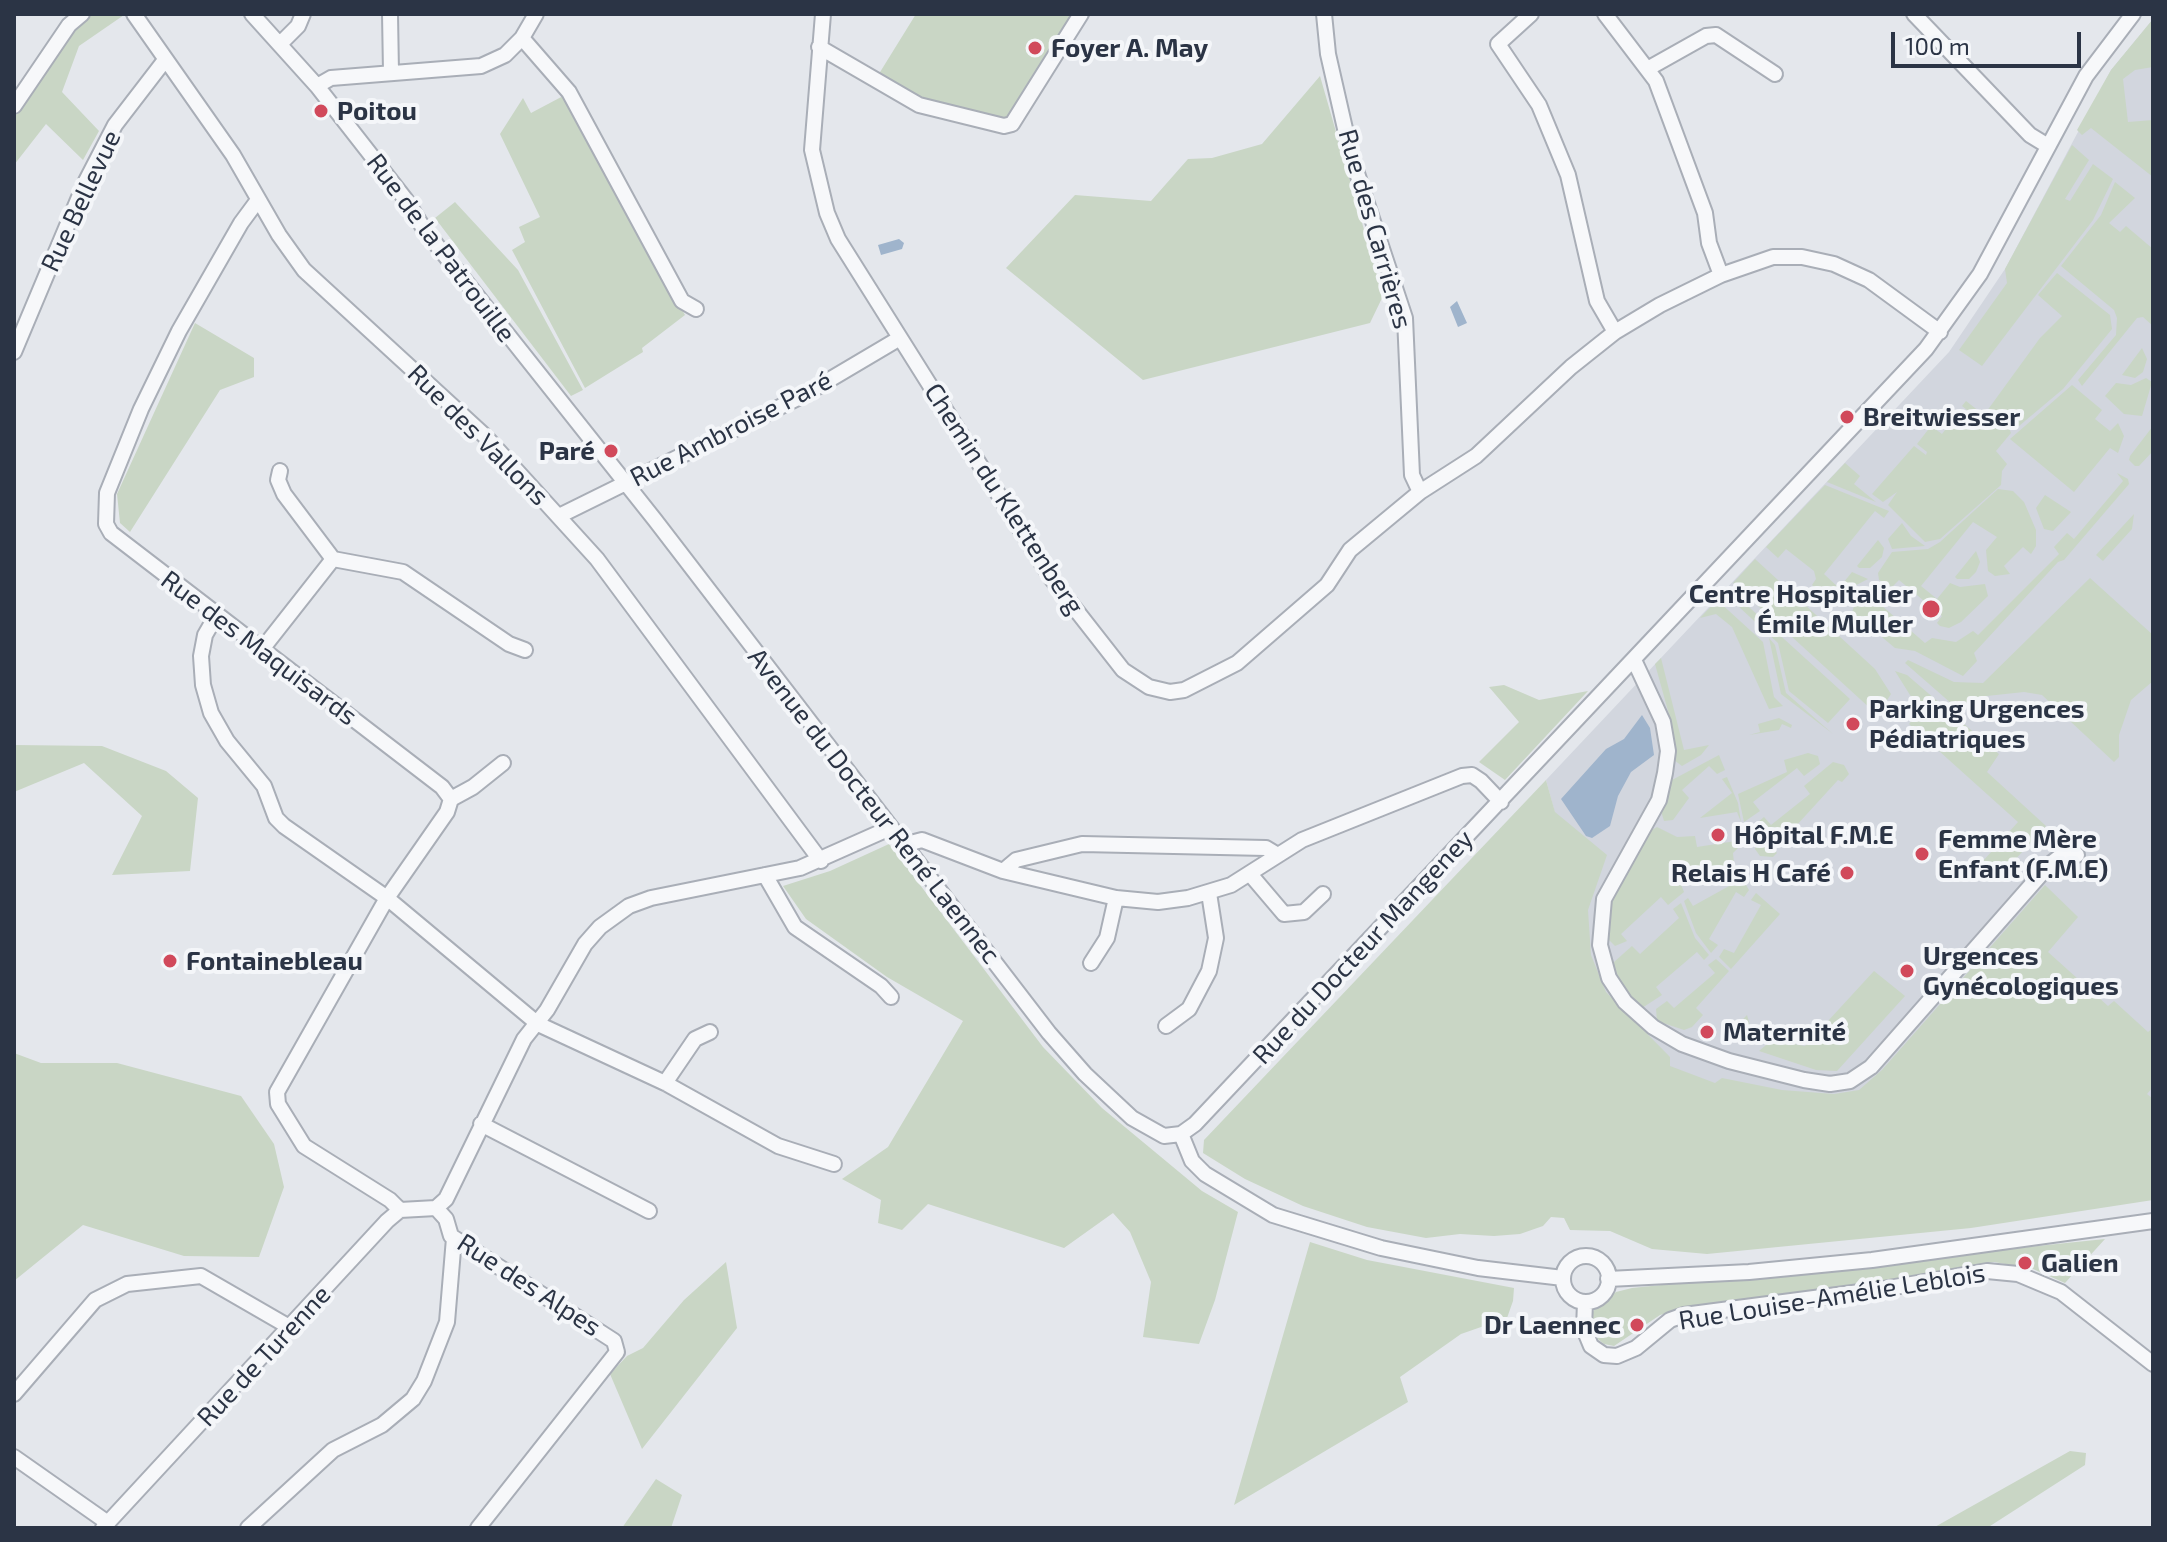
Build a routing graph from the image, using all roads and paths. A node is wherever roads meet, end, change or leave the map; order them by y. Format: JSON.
{"nodes":[{"id":1,"x":82,"y":14,"type":"edge"},
{"id":2,"x":134,"y":14,"type":"edge"},
{"id":3,"x":252,"y":14,"type":"edge"},
{"id":4,"x":303,"y":14,"type":"edge"},
{"id":5,"x":390,"y":14,"type":"edge"},
{"id":6,"x":536,"y":14,"type":"edge"},
{"id":7,"x":823,"y":14,"type":"edge"},
{"id":8,"x":1081,"y":14,"type":"edge"},
{"id":9,"x":1324,"y":14,"type":"edge"},
{"id":10,"x":1531,"y":14,"type":"edge"},
{"id":11,"x":1605,"y":14,"type":"edge"},
{"id":12,"x":1914,"y":14,"type":"edge"},
{"id":13,"x":2133,"y":14,"type":"edge"},
{"id":14,"x":522,"y":38,"type":"junction"},
{"id":15,"x":281,"y":43,"type":"junction"},
{"id":16,"x":819,"y":47,"type":"junction"},
{"id":17,"x":165,"y":60,"type":"junction"},
{"id":18,"x":1649,"y":68,"type":"junction"},
{"id":19,"x":391,"y":72,"type":"junction"},
{"id":20,"x":1775,"y":74,"type":"dead end"},
{"id":21,"x":317,"y":86,"type":"junction"},
{"id":22,"x":14,"y":106,"type":"edge"},
{"id":23,"x":2048,"y":146,"type":"junction"},
{"id":24,"x":258,"y":200,"type":"junction"},
{"id":25,"x":1721,"y":275,"type":"junction"},
{"id":26,"x":696,"y":309,"type":"dead end"},
{"id":27,"x":1615,"y":332,"type":"junction"},
{"id":28,"x":1940,"y":332,"type":"junction"},
{"id":29,"x":900,"y":338,"type":"junction"},
{"id":30,"x":14,"y":352,"type":"edge"},
{"id":31,"x":280,"y":471,"type":"dead end"},
{"id":32,"x":626,"y":485,"type":"junction"},
{"id":33,"x":1420,"y":492,"type":"junction"},
{"id":34,"x":559,"y":516,"type":"junction"},
{"id":35,"x":333,"y":559,"type":"junction"},
{"id":36,"x":216,"y":616,"type":"junction"},
{"id":37,"x":263,"y":648,"type":"junction"},
{"id":38,"x":525,"y":650,"type":"dead end"},
{"id":39,"x":1634,"y":660,"type":"junction"},
{"id":40,"x":503,"y":763,"type":"dead end"},
{"id":41,"x":451,"y":799,"type":"junction"},
{"id":42,"x":1501,"y":802,"type":"junction"},
{"id":43,"x":890,"y":828,"type":"junction"},
{"id":44,"x":903,"y":845,"type":"junction"},
{"id":45,"x":1276,"y":854,"type":"junction"},
{"id":46,"x":2077,"y":855,"type":"dead end"},
{"id":47,"x":821,"y":861,"type":"junction"},
{"id":48,"x":1003,"y":871,"type":"junction"},
{"id":49,"x":1250,"y":874,"type":"junction"},
{"id":50,"x":765,"y":875,"type":"junction"},
{"id":51,"x":1209,"y":893,"type":"junction"},
{"id":52,"x":1323,"y":894,"type":"dead end"},
{"id":53,"x":387,"y":898,"type":"junction"},
{"id":54,"x":1116,"y":898,"type":"junction"},
{"id":55,"x":1091,"y":963,"type":"dead end"},
{"id":56,"x":891,"y":997,"type":"dead end"},
{"id":57,"x":538,"y":1024,"type":"junction"},
{"id":58,"x":1166,"y":1026,"type":"dead end"},
{"id":59,"x":710,"y":1032,"type":"dead end"},
{"id":60,"x":665,"y":1083,"type":"junction"},
{"id":61,"x":481,"y":1124,"type":"junction"},
{"id":62,"x":1181,"y":1134,"type":"junction"},
{"id":63,"x":834,"y":1164,"type":"dead end"},
{"id":64,"x":436,"y":1208,"type":"junction"},
{"id":65,"x":400,"y":1210,"type":"junction"},
{"id":66,"x":649,"y":1211,"type":"dead end"},
{"id":67,"x":2153,"y":1221,"type":"edge"},
{"id":68,"x":454,"y":1238,"type":"junction"},
{"id":69,"x":1563,"y":1278,"type":"junction"},
{"id":70,"x":1608,"y":1279,"type":"junction"},
{"id":71,"x":1585,"y":1302,"type":"junction"},
{"id":72,"x":291,"y":1328,"type":"junction"},
{"id":73,"x":2153,"y":1364,"type":"edge"},
{"id":74,"x":14,"y":1394,"type":"edge"},
{"id":75,"x":14,"y":1457,"type":"edge"},
{"id":76,"x":105,"y":1526,"type":"edge"},
{"id":77,"x":248,"y":1528,"type":"edge"},
{"id":78,"x":478,"y":1528,"type":"edge"}],
"edges":[{"from":1,"to":22,"type":"street"},
{"from":2,"to":17,"type":"street","name":"Rue des Vallons"},
{"from":3,"to":15,"type":"street","name":"Rue de la Patrouille"},
{"from":4,"to":15,"type":"street"},
{"from":5,"to":19,"type":"street"},
{"from":6,"to":14,"type":"street"},
{"from":7,"to":16,"type":"street","name":"Chemin du Klettenberg"},
{"from":8,"to":16,"type":"street"},
{"from":9,"to":33,"type":"street","name":"Rue des Carrières"},
{"from":10,"to":27,"type":"street"},
{"from":11,"to":18,"type":"street"},
{"from":12,"to":23,"type":"street"},
{"from":13,"to":23,"type":"street","name":"Rue du Docteur Mangeney"},
{"from":14,"to":19,"type":"street"},
{"from":14,"to":26,"type":"street"},
{"from":15,"to":21,"type":"street","name":"Rue de la Patrouille"},
{"from":16,"to":29,"type":"street","name":"Chemin du Klettenberg"},
{"from":17,"to":24,"type":"street","name":"Rue des Vallons"},
{"from":17,"to":30,"type":"street","name":"Rue Bellevue"},
{"from":18,"to":20,"type":"street"},
{"from":18,"to":25,"type":"street"},
{"from":19,"to":21,"type":"street"},
{"from":21,"to":32,"type":"street","name":"Rue de la Patrouille"},
{"from":23,"to":28,"type":"street","name":"Rue du Docteur Mangeney"},
{"from":24,"to":34,"type":"street","name":"Rue des Vallons"},
{"from":24,"to":36,"type":"street","name":"Rue des Maquisards"},
{"from":25,"to":27,"type":"street","name":"Chemin du Klettenberg"},
{"from":25,"to":28,"type":"street","name":"Chemin du Klettenberg"},
{"from":27,"to":33,"type":"street","name":"Chemin du Klettenberg"},
{"from":28,"to":39,"type":"street","name":"Rue du Docteur Mangeney"},
{"from":29,"to":32,"type":"street","name":"Rue Ambroise Paré"},
{"from":29,"to":33,"type":"street","name":"Chemin du Klettenberg"},
{"from":31,"to":35,"type":"street"},
{"from":32,"to":34,"type":"street","name":"Rue Ambroise Paré"},
{"from":32,"to":43,"type":"street","name":"Avenue du Docteur René Laennec"},
{"from":34,"to":47,"type":"street","name":"Rue des Vallons"},
{"from":35,"to":37,"type":"street"},
{"from":35,"to":38,"type":"street"},
{"from":36,"to":37,"type":"street","name":"Rue des Maquisards"},
{"from":36,"to":53,"type":"street"},
{"from":37,"to":41,"type":"street","name":"Rue des Maquisards"},
{"from":39,"to":42,"type":"street","name":"Rue du Docteur Mangeney"},
{"from":39,"to":46,"type":"street"},
{"from":40,"to":41,"type":"street"},
{"from":41,"to":53,"type":"street"},
{"from":42,"to":45,"type":"street"},
{"from":42,"to":62,"type":"street","name":"Rue du Docteur Mangeney"},
{"from":43,"to":44,"type":"street","name":"Avenue du Docteur René Laennec"},
{"from":43,"to":47,"type":"street"},
{"from":44,"to":48,"type":"street"},
{"from":44,"to":62,"type":"street","name":"Avenue du Docteur René Laennec"},
{"from":45,"to":48,"type":"street"},
{"from":45,"to":49,"type":"street"},
{"from":47,"to":50,"type":"street"},
{"from":48,"to":54,"type":"street"},
{"from":49,"to":51,"type":"street"},
{"from":49,"to":52,"type":"street"},
{"from":50,"to":56,"type":"street"},
{"from":50,"to":57,"type":"street"},
{"from":51,"to":54,"type":"street"},
{"from":51,"to":58,"type":"street"},
{"from":53,"to":57,"type":"street"},
{"from":53,"to":65,"type":"street"},
{"from":54,"to":55,"type":"street"},
{"from":57,"to":60,"type":"street"},
{"from":57,"to":61,"type":"street"},
{"from":59,"to":60,"type":"street"},
{"from":60,"to":63,"type":"street"},
{"from":61,"to":64,"type":"street"},
{"from":61,"to":66,"type":"street"},
{"from":62,"to":69,"type":"street"},
{"from":64,"to":65,"type":"street"},
{"from":64,"to":68,"type":"street","name":"Rue des Alpes"},
{"from":65,"to":72,"type":"street","name":"Rue de Turenne"},
{"from":67,"to":70,"type":"street"},
{"from":68,"to":77,"type":"street"},
{"from":68,"to":78,"type":"street","name":"Rue des Alpes"},
{"from":69,"to":70,"type":"street"},
{"from":69,"to":71,"type":"street"},
{"from":70,"to":71,"type":"street"},
{"from":71,"to":73,"type":"street","name":"Rue Louise-Amélie Leblois"},
{"from":72,"to":74,"type":"street"},
{"from":72,"to":76,"type":"street","name":"Rue de Turenne"},
{"from":75,"to":76,"type":"street"}]}
